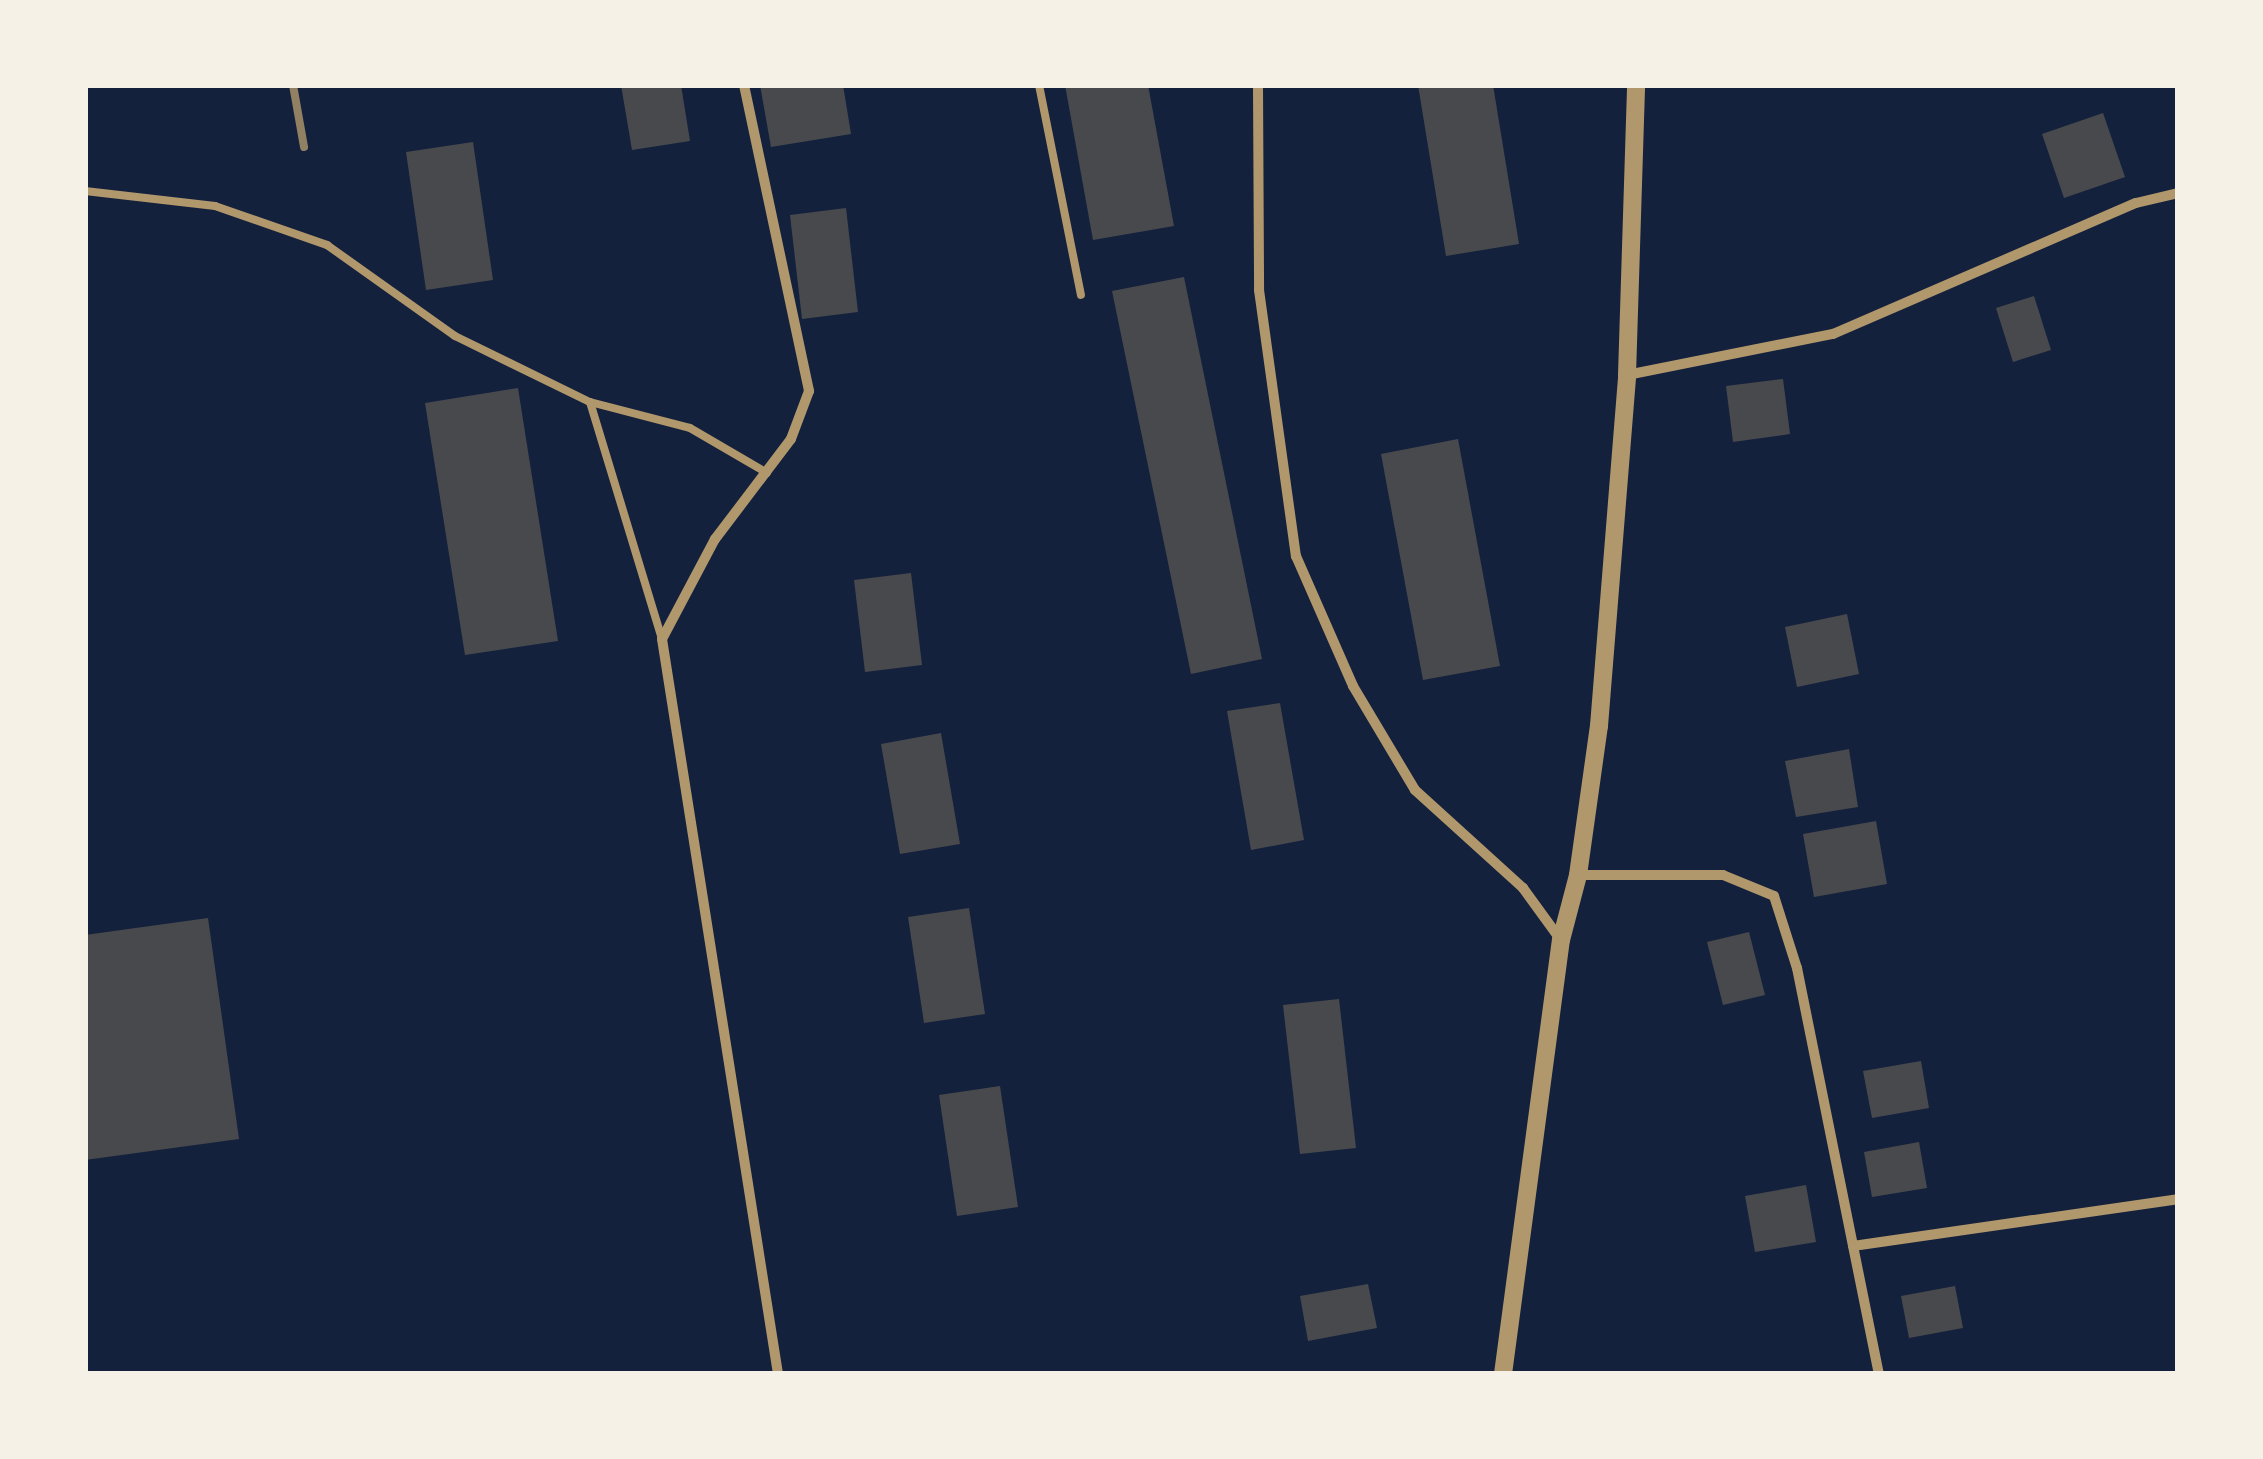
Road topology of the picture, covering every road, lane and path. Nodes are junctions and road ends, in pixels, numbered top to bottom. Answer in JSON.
{"nodes":[{"id":1,"x":744,"y":85,"type":"edge"},
{"id":2,"x":1039,"y":85,"type":"edge"},
{"id":3,"x":1258,"y":85,"type":"edge"},
{"id":4,"x":1636,"y":85,"type":"edge"},
{"id":5,"x":85,"y":192,"type":"edge"},
{"id":6,"x":2178,"y":193,"type":"edge"},
{"id":7,"x":1081,"y":295,"type":"dead end"},
{"id":8,"x":1627,"y":375,"type":"junction"},
{"id":9,"x":590,"y":402,"type":"junction"},
{"id":10,"x":768,"y":473,"type":"junction"},
{"id":11,"x":662,"y":639,"type":"junction"},
{"id":12,"x":1578,"y":875,"type":"junction"},
{"id":13,"x":1561,"y":940,"type":"junction"},
{"id":14,"x":2178,"y":1199,"type":"edge"},
{"id":15,"x":1852,"y":1246,"type":"junction"},
{"id":16,"x":778,"y":1374,"type":"edge"},
{"id":17,"x":1503,"y":1374,"type":"edge"},
{"id":18,"x":1879,"y":1374,"type":"edge"}],
"edges":[{"from":1,"to":10,"type":"street"},
{"from":2,"to":7,"type":"lane"},
{"from":3,"to":13,"type":"street"},
{"from":4,"to":8,"type":"street"},
{"from":5,"to":9,"type":"lane"},
{"from":6,"to":8,"type":"street"},
{"from":8,"to":12,"type":"street"},
{"from":9,"to":10,"type":"lane"},
{"from":9,"to":11,"type":"lane"},
{"from":10,"to":11,"type":"street"},
{"from":11,"to":16,"type":"street"},
{"from":12,"to":13,"type":"street"},
{"from":12,"to":15,"type":"street"},
{"from":13,"to":17,"type":"street"},
{"from":14,"to":15,"type":"street"},
{"from":15,"to":18,"type":"street"}]}
